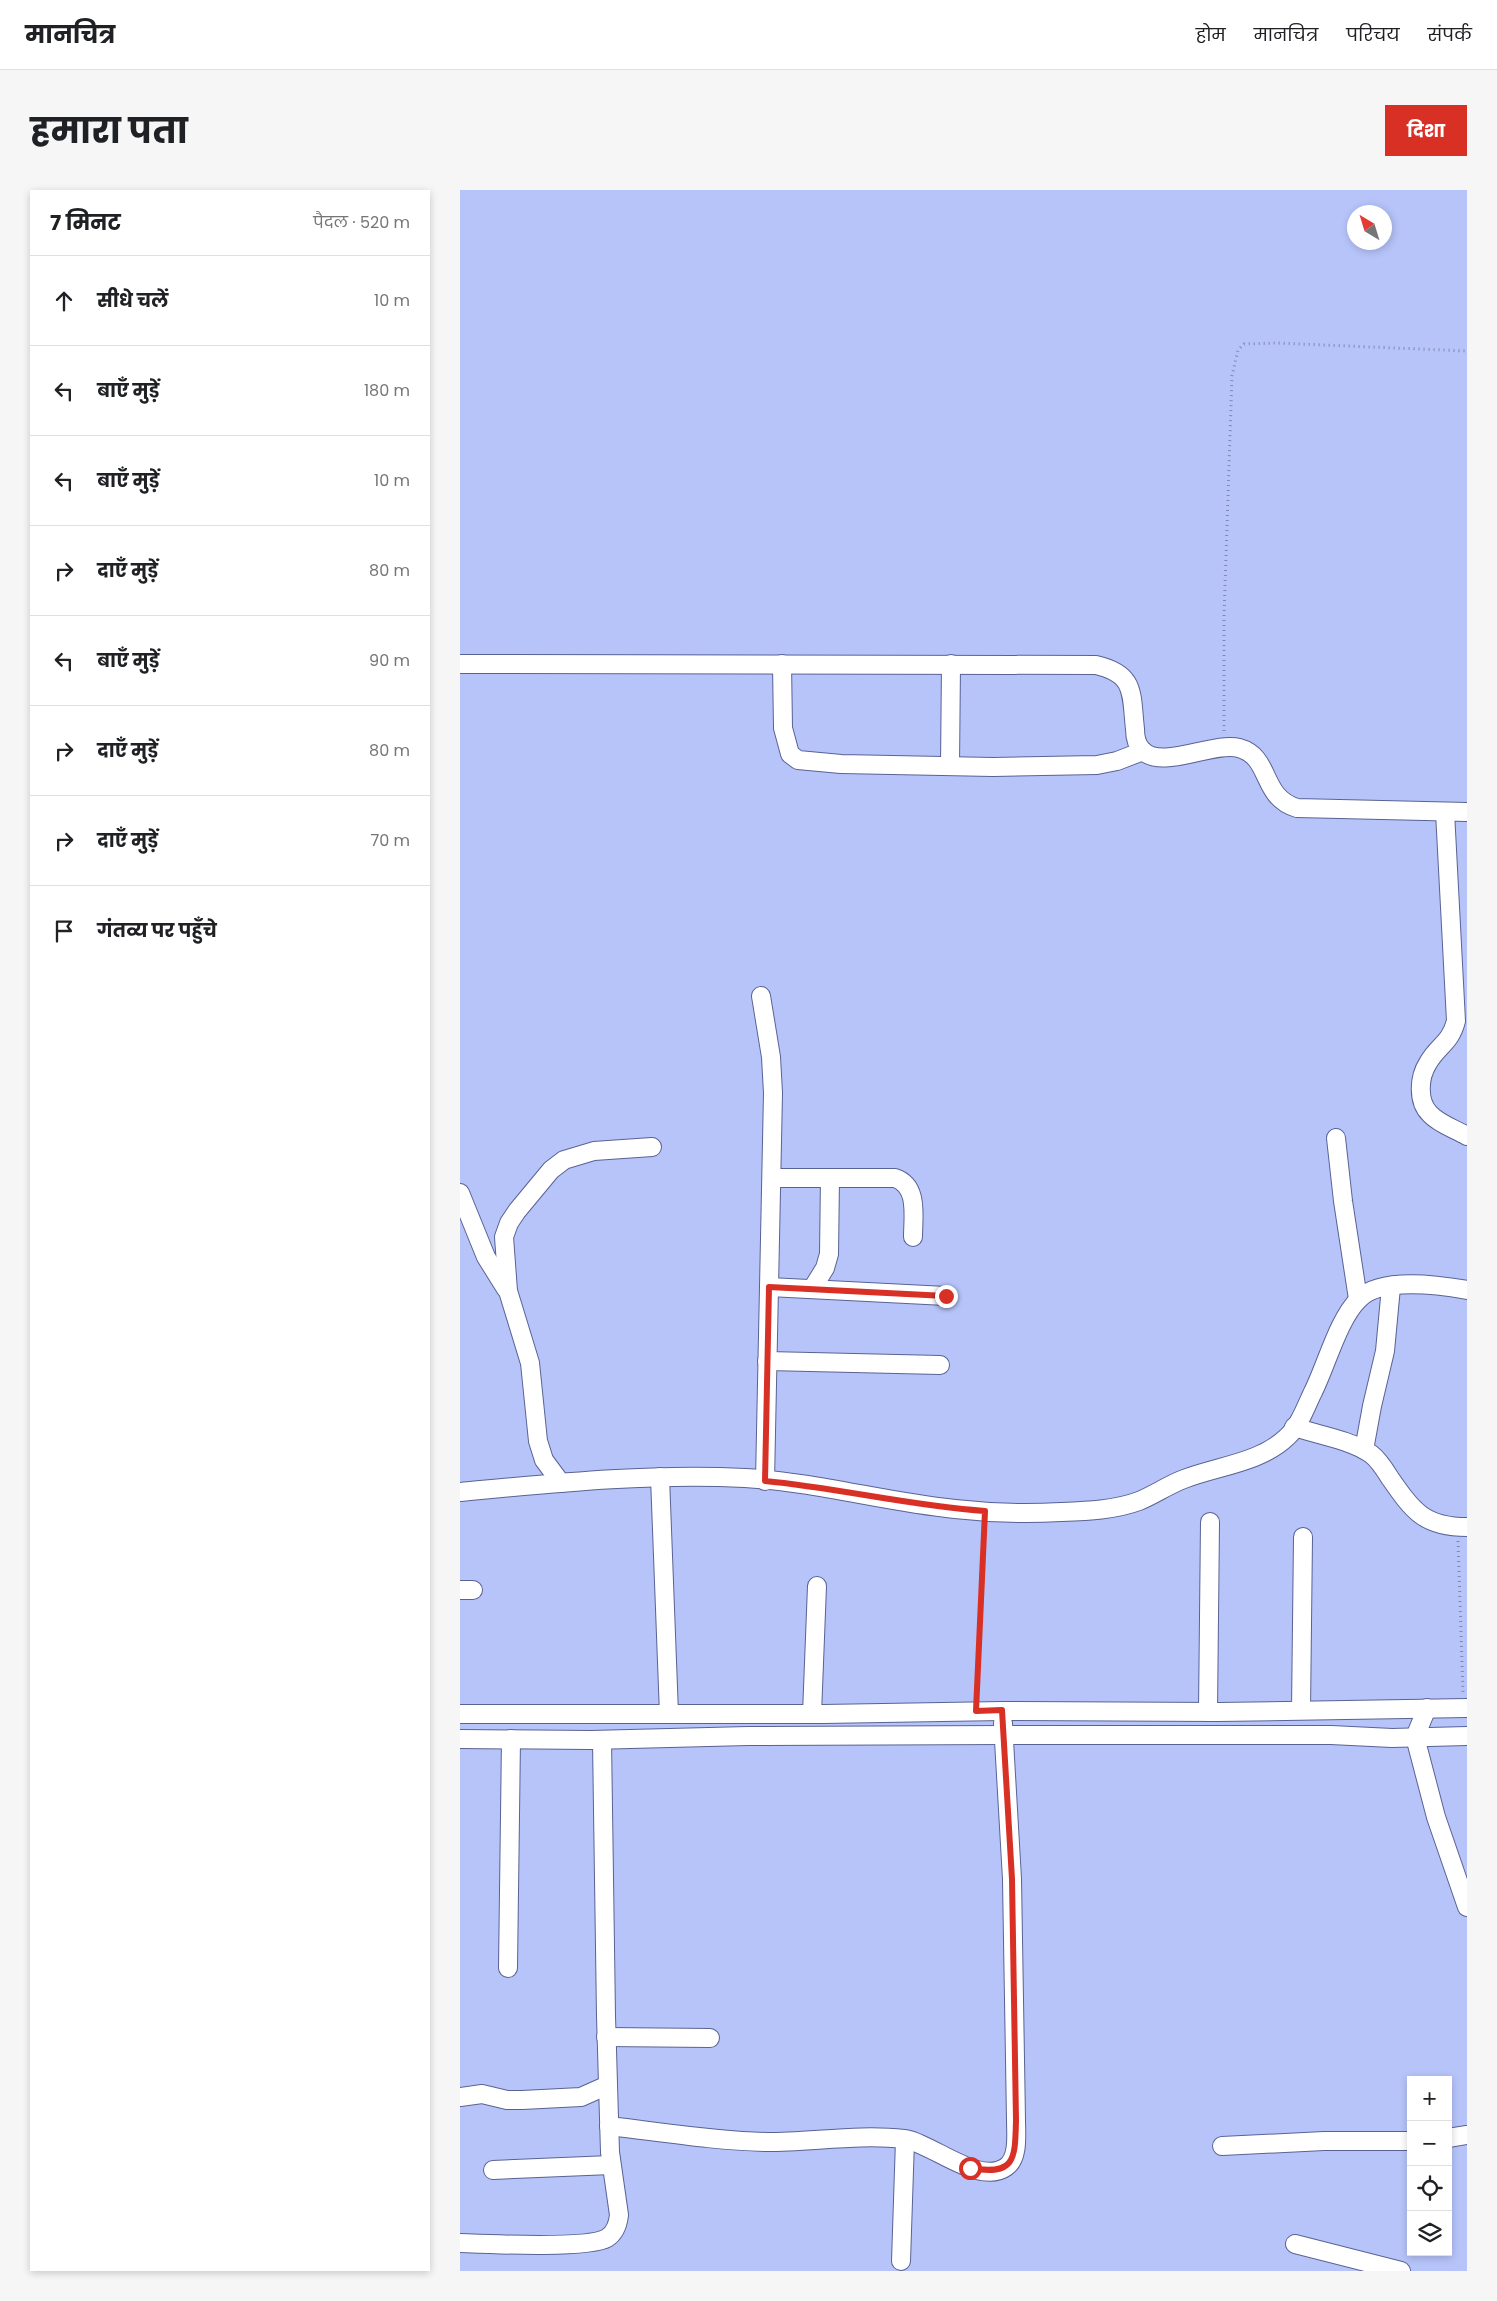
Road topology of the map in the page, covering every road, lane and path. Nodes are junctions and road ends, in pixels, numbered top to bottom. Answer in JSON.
{"nodes":[{"id":1,"x":1467,"y":351,"type":"edge"},
{"id":2,"x":460,"y":664,"type":"edge"},
{"id":3,"x":782,"y":664,"type":"junction"},
{"id":4,"x":951,"y":664,"type":"junction"},
{"id":5,"x":1224,"y":747,"type":"junction"},
{"id":6,"x":1143,"y":751,"type":"junction"},
{"id":7,"x":950,"y":766,"type":"junction"},
{"id":8,"x":1445,"y":812,"type":"junction"},
{"id":9,"x":1467,"y":812,"type":"edge"},
{"id":10,"x":761,"y":996,"type":"dead end"},
{"id":11,"x":1467,"y":1136,"type":"edge"},
{"id":12,"x":1336,"y":1138,"type":"dead end"},
{"id":13,"x":652,"y":1147,"type":"dead end"},
{"id":14,"x":772,"y":1178,"type":"junction"},
{"id":15,"x":830,"y":1178,"type":"junction"},
{"id":16,"x":460,"y":1193,"type":"edge"},
{"id":17,"x":913,"y":1237,"type":"dead end"},
{"id":18,"x":1391,"y":1286,"type":"junction"},
{"id":19,"x":769,"y":1287,"type":"junction"},
{"id":20,"x":812,"y":1290,"type":"junction"},
{"id":21,"x":1467,"y":1290,"type":"edge"},
{"id":22,"x":508,"y":1291,"type":"junction"},
{"id":23,"x":946,"y":1296,"type":"dead end"},
{"id":24,"x":1358,"y":1299,"type":"junction"},
{"id":25,"x":767,"y":1360,"type":"junction"},
{"id":26,"x":940,"y":1365,"type":"dead end"},
{"id":27,"x":1294,"y":1428,"type":"junction"},
{"id":28,"x":1364,"y":1450,"type":"junction"},
{"id":29,"x":660,"y":1477,"type":"junction"},
{"id":30,"x":765,"y":1481,"type":"junction"},
{"id":31,"x":562,"y":1483,"type":"junction"},
{"id":32,"x":460,"y":1492,"type":"edge"},
{"id":33,"x":985,"y":1511,"type":"junction"},
{"id":34,"x":1210,"y":1522,"type":"dead end"},
{"id":35,"x":1463,"y":1527,"type":"edge"},
{"id":36,"x":1303,"y":1537,"type":"dead end"},
{"id":37,"x":817,"y":1586,"type":"dead end"},
{"id":38,"x":1465,"y":1708,"type":"edge"},
{"id":39,"x":1301,"y":1710,"type":"junction"},
{"id":40,"x":976,"y":1711,"type":"junction"},
{"id":41,"x":1208,"y":1712,"type":"junction"},
{"id":42,"x":460,"y":1714,"type":"edge"},
{"id":43,"x":669,"y":1714,"type":"junction"},
{"id":44,"x":812,"y":1714,"type":"junction"},
{"id":45,"x":1003,"y":1723,"type":"junction"},
{"id":46,"x":1414,"y":1727,"type":"junction"},
{"id":47,"x":1467,"y":1736,"type":"edge"},
{"id":48,"x":460,"y":1740,"type":"edge"},
{"id":49,"x":511,"y":1740,"type":"junction"},
{"id":50,"x":602,"y":1740,"type":"junction"},
{"id":51,"x":1467,"y":1907,"type":"edge"},
{"id":52,"x":508,"y":1968,"type":"dead end"},
{"id":53,"x":606,"y":2037,"type":"junction"},
{"id":54,"x":710,"y":2038,"type":"dead end"},
{"id":55,"x":608,"y":2085,"type":"junction"},
{"id":56,"x":460,"y":2097,"type":"edge"},
{"id":57,"x":609,"y":2126,"type":"junction"},
{"id":58,"x":1467,"y":2135,"type":"edge"},
{"id":59,"x":1452,"y":2137,"type":"edge"},
{"id":60,"x":905,"y":2140,"type":"junction"},
{"id":61,"x":1407,"y":2141,"type":"edge"},
{"id":62,"x":1222,"y":2146,"type":"dead end"},
{"id":63,"x":611,"y":2165,"type":"junction"},
{"id":64,"x":493,"y":2170,"type":"dead end"},
{"id":65,"x":460,"y":2243,"type":"edge"},
{"id":66,"x":1295,"y":2244,"type":"dead end"},
{"id":67,"x":901,"y":2261,"type":"dead end"},
{"id":68,"x":1401,"y":2271,"type":"edge"}],
"edges":[{"from":1,"to":5,"type":"path"},
{"from":2,"to":3,"type":"street"},
{"from":3,"to":4,"type":"street"},
{"from":3,"to":7,"type":"street"},
{"from":4,"to":6,"type":"street"},
{"from":4,"to":7,"type":"street"},
{"from":5,"to":6,"type":"street"},
{"from":5,"to":8,"type":"street"},
{"from":6,"to":7,"type":"street"},
{"from":8,"to":9,"type":"street"},
{"from":8,"to":11,"type":"street"},
{"from":10,"to":14,"type":"street"},
{"from":12,"to":24,"type":"street"},
{"from":13,"to":22,"type":"street"},
{"from":14,"to":15,"type":"street"},
{"from":14,"to":19,"type":"street"},
{"from":15,"to":17,"type":"street"},
{"from":15,"to":20,"type":"street"},
{"from":16,"to":22,"type":"street"},
{"from":18,"to":21,"type":"street"},
{"from":18,"to":24,"type":"street"},
{"from":18,"to":28,"type":"street"},
{"from":19,"to":20,"type":"street"},
{"from":19,"to":25,"type":"street"},
{"from":20,"to":23,"type":"street"},
{"from":22,"to":31,"type":"street"},
{"from":24,"to":27,"type":"street"},
{"from":25,"to":26,"type":"street"},
{"from":25,"to":30,"type":"street"},
{"from":27,"to":28,"type":"street"},
{"from":27,"to":33,"type":"street"},
{"from":28,"to":35,"type":"street"},
{"from":29,"to":30,"type":"street"},
{"from":29,"to":31,"type":"street"},
{"from":29,"to":43,"type":"street"},
{"from":30,"to":33,"type":"street"},
{"from":31,"to":32,"type":"street"},
{"from":33,"to":40,"type":"path"},
{"from":34,"to":41,"type":"street"},
{"from":35,"to":38,"type":"path"},
{"from":36,"to":39,"type":"street"},
{"from":37,"to":44,"type":"street"},
{"from":38,"to":46,"type":"street"},
{"from":39,"to":41,"type":"street"},
{"from":39,"to":46,"type":"street"},
{"from":40,"to":44,"type":"street"},
{"from":40,"to":45,"type":"street"},
{"from":41,"to":45,"type":"street"},
{"from":42,"to":43,"type":"street"},
{"from":43,"to":44,"type":"street"},
{"from":45,"to":46,"type":"street"},
{"from":45,"to":50,"type":"street"},
{"from":45,"to":60,"type":"street"},
{"from":46,"to":47,"type":"street"},
{"from":46,"to":51,"type":"street"},
{"from":48,"to":49,"type":"street"},
{"from":49,"to":50,"type":"street"},
{"from":49,"to":52,"type":"street"},
{"from":50,"to":53,"type":"street"},
{"from":53,"to":54,"type":"street"},
{"from":53,"to":55,"type":"street"},
{"from":55,"to":56,"type":"street"},
{"from":55,"to":57,"type":"street"},
{"from":57,"to":60,"type":"street"},
{"from":57,"to":63,"type":"street"},
{"from":58,"to":59,"type":"street"},
{"from":60,"to":67,"type":"street"},
{"from":61,"to":62,"type":"street"},
{"from":63,"to":64,"type":"street"},
{"from":63,"to":65,"type":"street"},
{"from":66,"to":68,"type":"street"}]}
